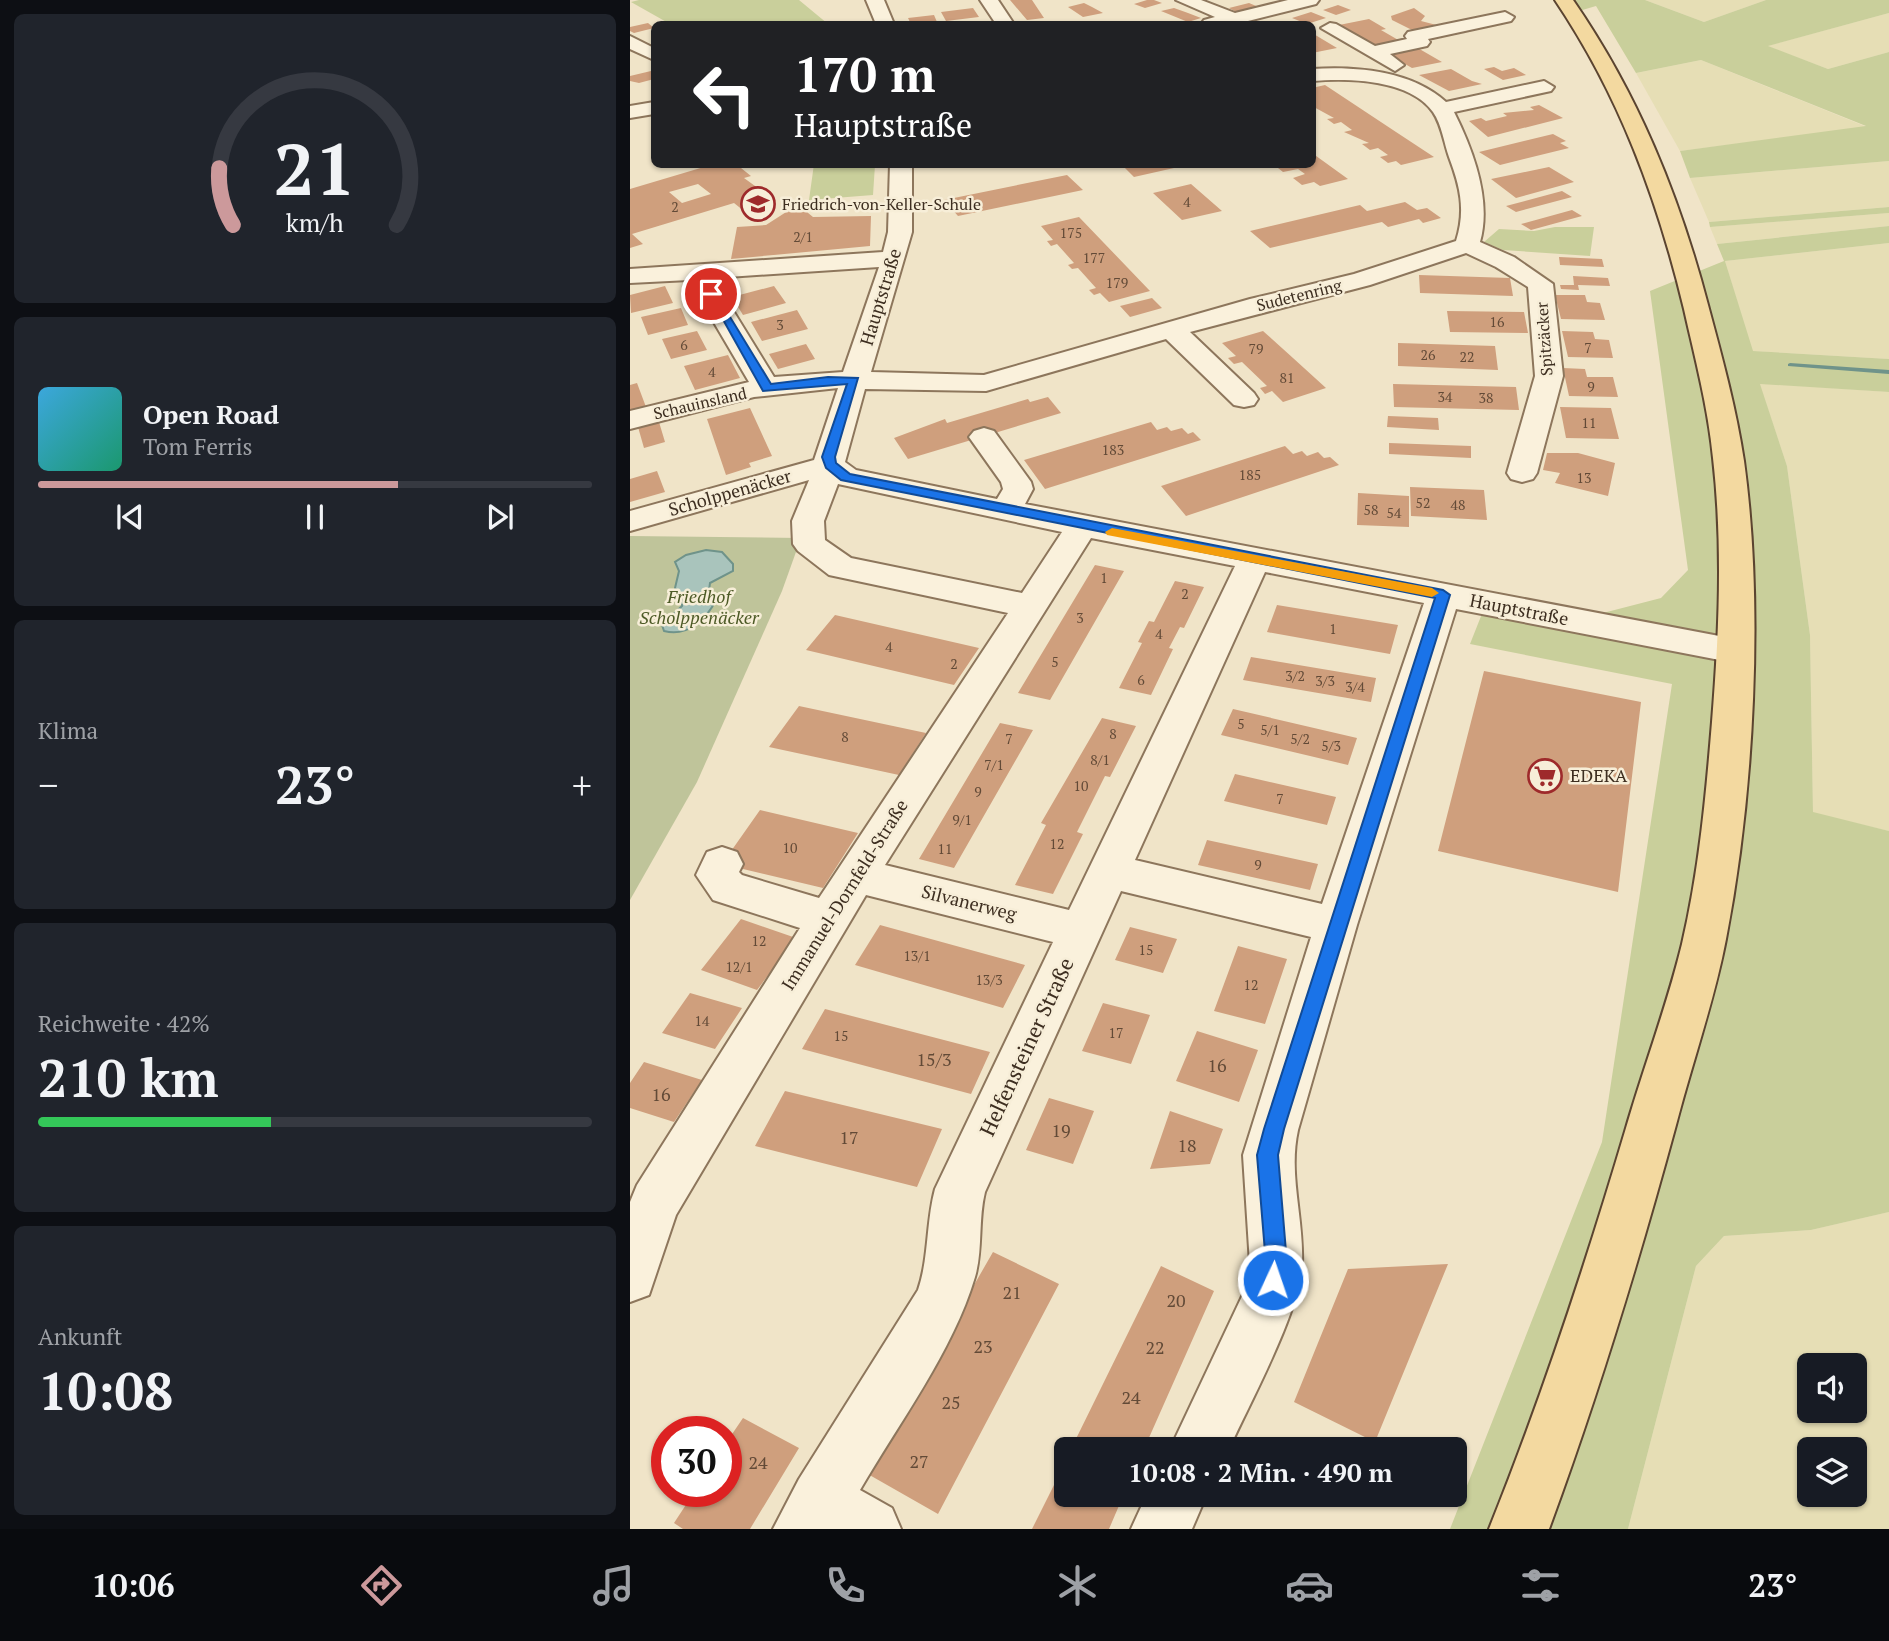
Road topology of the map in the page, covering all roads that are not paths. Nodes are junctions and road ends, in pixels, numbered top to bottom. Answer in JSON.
{"nodes":[{"id":1,"x":875,"y":0,"type":"edge"},
{"id":2,"x":989,"y":0,"type":"edge"},
{"id":3,"x":1185,"y":0,"type":"edge"},
{"id":4,"x":1310,"y":0,"type":"edge"},
{"id":5,"x":1481,"y":0,"type":"edge"},
{"id":6,"x":1564,"y":0,"type":"edge"},
{"id":7,"x":1236,"y":19,"type":"junction"},
{"id":8,"x":884,"y":21,"type":"edge"},
{"id":9,"x":1003,"y":21,"type":"edge"},
{"id":10,"x":1226,"y":21,"type":"edge"},
{"id":11,"x":1330,"y":28,"type":"dead end"},
{"id":12,"x":630,"y":41,"type":"edge"},
{"id":13,"x":1373,"y":52,"type":"junction"},
{"id":14,"x":651,"y":53,"type":"edge"},
{"id":15,"x":1316,"y":75,"type":"edge"},
{"id":16,"x":1410,"y":87,"type":"junction"},
{"id":17,"x":1544,"y":87,"type":"dead end"},
{"id":18,"x":651,"y":108,"type":"edge"},
{"id":19,"x":1441,"y":109,"type":"junction"},
{"id":20,"x":630,"y":112,"type":"edge"},
{"id":21,"x":901,"y":168,"type":"edge"},
{"id":22,"x":1467,"y":245,"type":"junction"},
{"id":23,"x":894,"y":259,"type":"junction"},
{"id":24,"x":698,"y":273,"type":"junction"},
{"id":25,"x":630,"y":276,"type":"edge"},
{"id":26,"x":1172,"y":330,"type":"junction"},
{"id":27,"x":854,"y":381,"type":"junction"},
{"id":28,"x":767,"y":388,"type":"junction"},
{"id":29,"x":1244,"y":399,"type":"dead end"},
{"id":30,"x":630,"y":420,"type":"edge"},
{"id":31,"x":984,"y":437,"type":"dead end"},
{"id":32,"x":830,"y":465,"type":"junction"},
{"id":33,"x":1522,"y":473,"type":"dead end"},
{"id":34,"x":1006,"y":511,"type":"junction"},
{"id":35,"x":630,"y":522,"type":"edge"},
{"id":36,"x":1082,"y":526,"type":"junction"},
{"id":37,"x":1254,"y":560,"type":"junction"},
{"id":38,"x":1443,"y":595,"type":"junction"},
{"id":39,"x":1031,"y":606,"type":"junction"},
{"id":40,"x":1735,"y":651,"type":"junction"},
{"id":41,"x":722,"y":864,"type":"dead end"},
{"id":42,"x":1110,"y":871,"type":"junction"},
{"id":43,"x":856,"y":875,"type":"junction"},
{"id":44,"x":829,"y":919,"type":"junction"},
{"id":45,"x":1336,"y":925,"type":"junction"},
{"id":46,"x":1082,"y":931,"type":"junction"},
{"id":47,"x":630,"y":1276,"type":"edge"},
{"id":48,"x":1205,"y":1437,"type":"edge"},
{"id":49,"x":1172,"y":1507,"type":"edge"},
{"id":50,"x":812,"y":1515,"type":"edge"},
{"id":51,"x":871,"y":1529,"type":"edge"},
{"id":52,"x":1161,"y":1529,"type":"edge"},
{"id":53,"x":1519,"y":1529,"type":"edge"}],
"edges":[{"from":1,"to":8,"type":"street"},
{"from":2,"to":9,"type":"street"},
{"from":3,"to":7,"type":"street"},
{"from":4,"to":7,"type":"street"},
{"from":5,"to":13,"type":"street"},
{"from":6,"to":40,"type":"main road"},
{"from":7,"to":10,"type":"street"},
{"from":11,"to":13,"type":"street"},
{"from":12,"to":14,"type":"street"},
{"from":13,"to":16,"type":"street"},
{"from":15,"to":16,"type":"street"},
{"from":16,"to":19,"type":"street"},
{"from":17,"to":19,"type":"street"},
{"from":18,"to":20,"type":"street"},
{"from":19,"to":22,"type":"street"},
{"from":21,"to":23,"type":"street","name":"Hauptstraße"},
{"from":22,"to":26,"type":"street","name":"Sudetenring"},
{"from":22,"to":33,"type":"street","name":"Spitzäcker"},
{"from":23,"to":24,"type":"street"},
{"from":23,"to":27,"type":"street","name":"Hauptstraße"},
{"from":24,"to":25,"type":"street"},
{"from":24,"to":28,"type":"street"},
{"from":26,"to":27,"type":"street","name":"Sudetenring"},
{"from":26,"to":29,"type":"street"},
{"from":27,"to":28,"type":"street","name":"Schauinsland"},
{"from":27,"to":32,"type":"street","name":"Hauptstraße"},
{"from":28,"to":30,"type":"street","name":"Schauinsland"},
{"from":31,"to":34,"type":"street"},
{"from":32,"to":34,"type":"street","name":"Hauptstraße"},
{"from":32,"to":35,"type":"street","name":"Scholppenäcker"},
{"from":32,"to":39,"type":"street"},
{"from":34,"to":36,"type":"street","name":"Hauptstraße"},
{"from":36,"to":37,"type":"street","name":"Hauptstraße"},
{"from":36,"to":39,"type":"street","name":"Immanuel-Dornfeld-Straße"},
{"from":37,"to":38,"type":"street","name":"Hauptstraße"},
{"from":37,"to":42,"type":"street","name":"Helfensteiner Straße"},
{"from":38,"to":40,"type":"street","name":"Hauptstraße"},
{"from":38,"to":45,"type":"street"},
{"from":39,"to":43,"type":"street","name":"Immanuel-Dornfeld-Straße"},
{"from":40,"to":53,"type":"main road"},
{"from":41,"to":44,"type":"street"},
{"from":42,"to":45,"type":"street"},
{"from":42,"to":46,"type":"street","name":"Helfensteiner Straße"},
{"from":43,"to":44,"type":"street","name":"Immanuel-Dornfeld-Straße"},
{"from":43,"to":46,"type":"street","name":"Silvanerweg"},
{"from":44,"to":47,"type":"street","name":"Immanuel-Dornfeld-Straße"},
{"from":45,"to":48,"type":"street"},
{"from":46,"to":50,"type":"street","name":"Helfensteiner Straße"},
{"from":49,"to":52,"type":"street"},
{"from":50,"to":51,"type":"street"}]}
